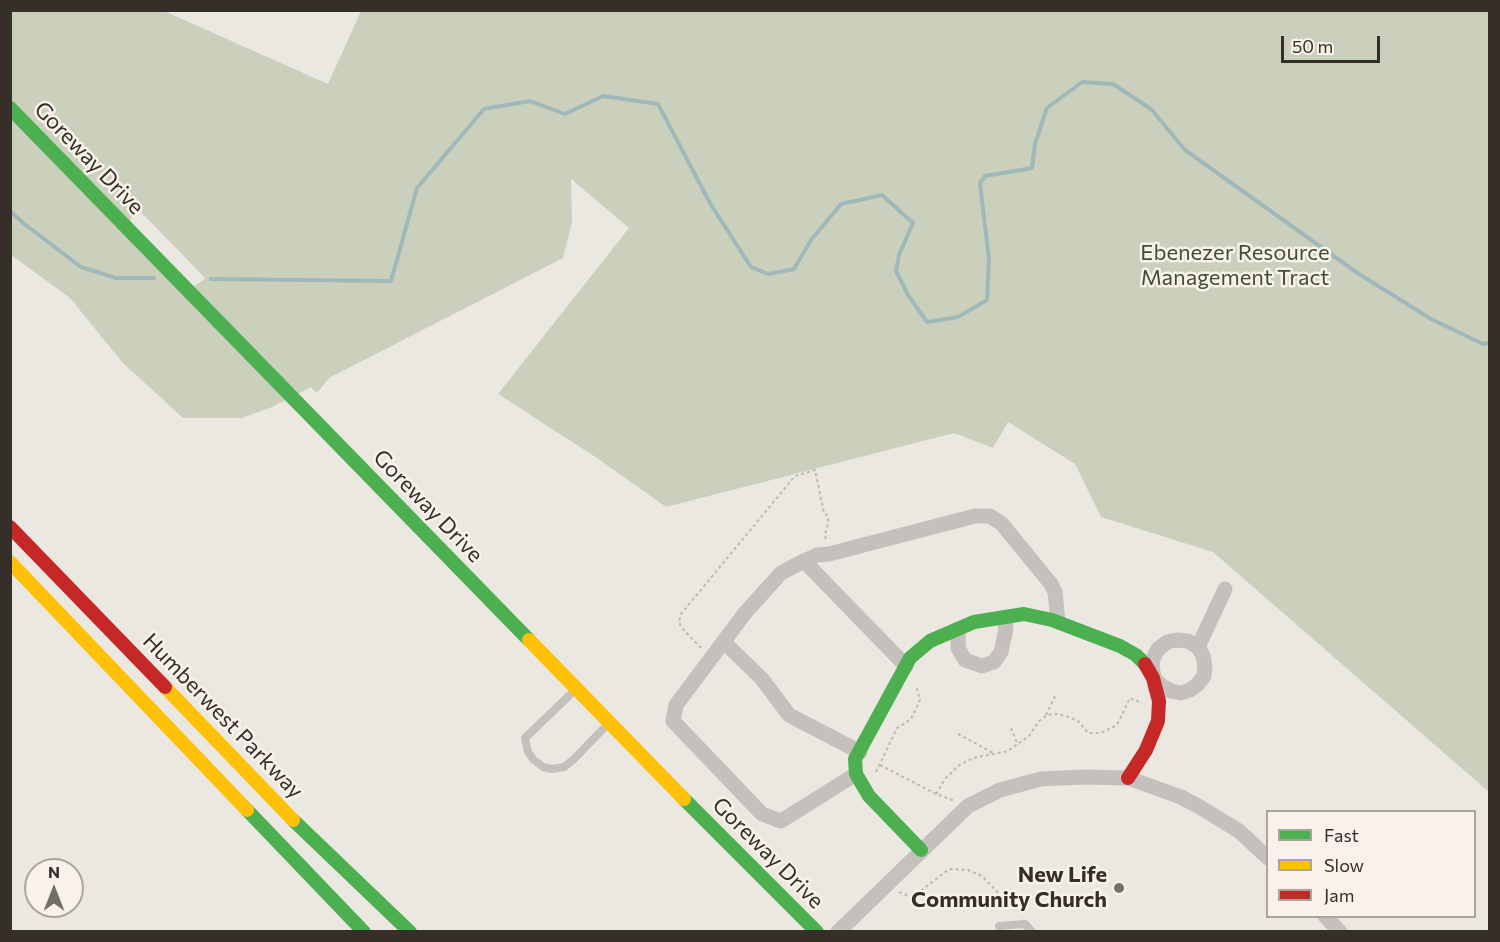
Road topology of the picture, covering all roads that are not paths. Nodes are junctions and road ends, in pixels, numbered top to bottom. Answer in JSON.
{"nodes":[{"id":1,"x":10,"y":108,"type":"edge"},
{"id":2,"x":10,"y":527,"type":"edge"},
{"id":3,"x":804,"y":561,"type":"junction"},
{"id":4,"x":10,"y":562,"type":"edge"},
{"id":5,"x":1225,"y":589,"type":"dead end"},
{"id":6,"x":1004,"y":618,"type":"junction"},
{"id":7,"x":1058,"y":622,"type":"junction"},
{"id":8,"x":958,"y":629,"type":"junction"},
{"id":9,"x":724,"y":642,"type":"junction"},
{"id":10,"x":1198,"y":647,"type":"junction"},
{"id":11,"x":1151,"y":665,"type":"junction"},
{"id":12,"x":906,"y":666,"type":"junction"},
{"id":13,"x":1155,"y":687,"type":"junction"},
{"id":14,"x":576,"y":689,"type":"junction"},
{"id":15,"x":1171,"y":691,"type":"junction"},
{"id":16,"x":609,"y":723,"type":"junction"},
{"id":17,"x":860,"y":752,"type":"junction"},
{"id":18,"x":856,"y":774,"type":"junction"},
{"id":19,"x":1128,"y":778,"type":"junction"},
{"id":20,"x":921,"y":850,"type":"junction"},
{"id":21,"x":1266,"y":856,"type":"edge"},
{"id":22,"x":1327,"y":918,"type":"edge"},
{"id":23,"x":999,"y":927,"type":"dead end"},
{"id":24,"x":364,"y":932,"type":"edge"},
{"id":25,"x":410,"y":932,"type":"edge"},
{"id":26,"x":817,"y":932,"type":"edge"},
{"id":27,"x":838,"y":932,"type":"edge"},
{"id":28,"x":1032,"y":932,"type":"edge"},
{"id":29,"x":1340,"y":932,"type":"edge"}],
"edges":[{"from":1,"to":14,"type":"street","name":"Goreway Drive"},
{"from":2,"to":25,"type":"street","name":"Humberwest Parkway"},
{"from":3,"to":7,"type":"street"},
{"from":3,"to":9,"type":"street"},
{"from":3,"to":12,"type":"street"},
{"from":4,"to":24,"type":"street","name":"Humberwest Parkway"},
{"from":5,"to":10,"type":"street"},
{"from":6,"to":7,"type":"street"},
{"from":6,"to":8,"type":"street"},
{"from":6,"to":8,"type":"street"},
{"from":7,"to":11,"type":"street"},
{"from":8,"to":12,"type":"street"},
{"from":9,"to":17,"type":"street"},
{"from":9,"to":18,"type":"street"},
{"from":10,"to":11,"type":"street"},
{"from":10,"to":15,"type":"street"},
{"from":11,"to":13,"type":"street"},
{"from":11,"to":15,"type":"street"},
{"from":12,"to":17,"type":"street"},
{"from":13,"to":15,"type":"street"},
{"from":13,"to":19,"type":"street"},
{"from":14,"to":16,"type":"street","name":"Goreway Drive"},
{"from":14,"to":16,"type":"lane"},
{"from":16,"to":26,"type":"street","name":"Goreway Drive"},
{"from":17,"to":18,"type":"street"},
{"from":18,"to":20,"type":"street"},
{"from":19,"to":20,"type":"street"},
{"from":19,"to":21,"type":"street"},
{"from":20,"to":27,"type":"street"},
{"from":22,"to":29,"type":"street"},
{"from":23,"to":28,"type":"lane"}]}
